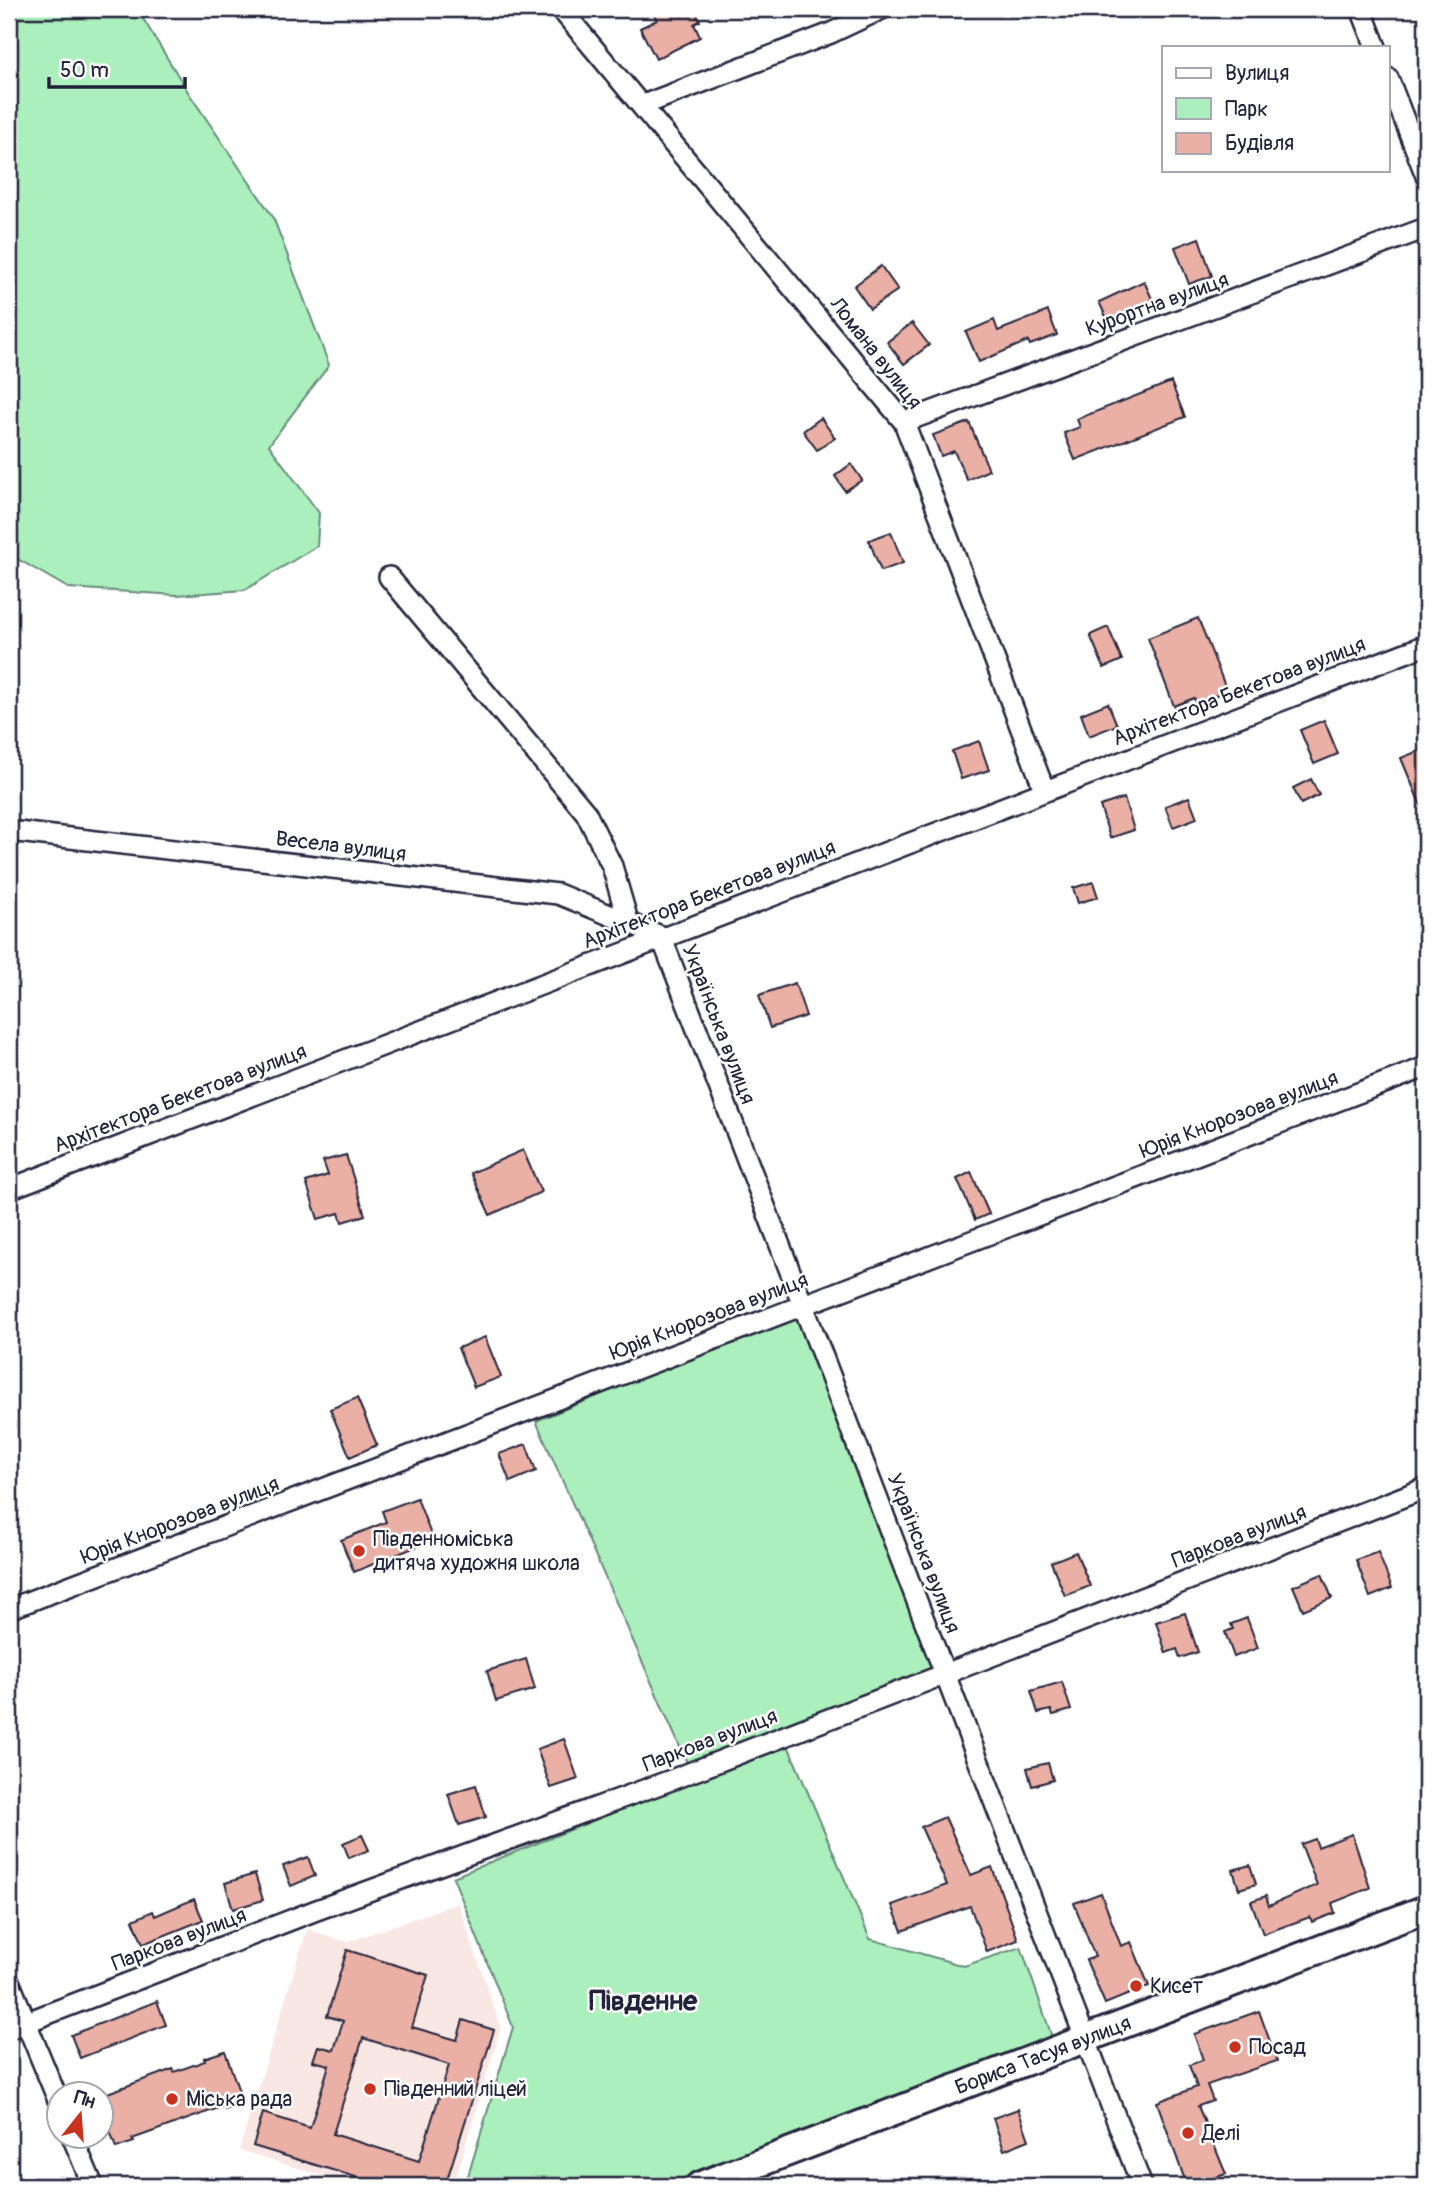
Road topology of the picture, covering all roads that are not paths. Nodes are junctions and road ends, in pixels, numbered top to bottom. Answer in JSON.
{"nodes":[{"id":1,"x":561,"y":9,"type":"edge"},
{"id":2,"x":882,"y":9,"type":"edge"},
{"id":3,"x":1361,"y":9,"type":"edge"},
{"id":4,"x":1376,"y":46,"type":"edge"},
{"id":5,"x":1390,"y":83,"type":"edge"},
{"id":6,"x":643,"y":105,"type":"junction"},
{"id":7,"x":1426,"y":176,"type":"edge"},
{"id":8,"x":1426,"y":228,"type":"edge"},
{"id":9,"x":904,"y":422,"type":"junction"},
{"id":10,"x":389,"y":577,"type":"dead end"},
{"id":11,"x":1426,"y":645,"type":"edge"},
{"id":12,"x":1044,"y":789,"type":"junction"},
{"id":13,"x":9,"y":831,"type":"edge"},
{"id":14,"x":628,"y":921,"type":"junction"},
{"id":15,"x":661,"y":936,"type":"junction"},
{"id":16,"x":1426,"y":1067,"type":"edge"},
{"id":17,"x":9,"y":1189,"type":"edge"},
{"id":18,"x":802,"y":1304,"type":"junction"},
{"id":19,"x":1426,"y":1488,"type":"edge"},
{"id":20,"x":9,"y":1609,"type":"edge"},
{"id":21,"x":947,"y":1674,"type":"junction"},
{"id":22,"x":1426,"y":1909,"type":"edge"},
{"id":23,"x":9,"y":1981,"type":"edge"},
{"id":24,"x":17,"y":2026,"type":"edge"},
{"id":25,"x":1085,"y":2037,"type":"junction"},
{"id":26,"x":46,"y":2080,"type":"edge"},
{"id":27,"x":78,"y":2150,"type":"edge"},
{"id":28,"x":93,"y":2186,"type":"edge"},
{"id":29,"x":699,"y":2186,"type":"edge"},
{"id":30,"x":1142,"y":2186,"type":"edge"}],
"edges":[{"from":1,"to":6,"type":"street","name":"Ломана вулиця"},
{"from":2,"to":6,"type":"street"},
{"from":3,"to":4,"type":"street"},
{"from":5,"to":7,"type":"street"},
{"from":6,"to":9,"type":"street","name":"Ломана вулиця"},
{"from":8,"to":9,"type":"street","name":"Курортна вулиця"},
{"from":9,"to":12,"type":"street","name":"Ломана вулиця"},
{"from":10,"to":14,"type":"street"},
{"from":11,"to":12,"type":"street","name":"Архітектора Бекетова вулиця"},
{"from":12,"to":15,"type":"street","name":"Архітектора Бекетова вулиця"},
{"from":13,"to":14,"type":"street","name":"Весела вулиця"},
{"from":14,"to":15,"type":"street","name":"Весела вулиця"},
{"from":15,"to":17,"type":"street","name":"Архітектора Бекетова вулиця"},
{"from":15,"to":18,"type":"street","name":"Українська вулиця"},
{"from":16,"to":18,"type":"street","name":"Юрія Кнорозова вулиця"},
{"from":18,"to":20,"type":"street","name":"Юрія Кнорозова вулиця"},
{"from":18,"to":21,"type":"street","name":"Українська вулиця"},
{"from":19,"to":21,"type":"street","name":"Паркова вулиця"},
{"from":21,"to":24,"type":"street","name":"Паркова вулиця"},
{"from":21,"to":25,"type":"street","name":"Українська вулиця"},
{"from":22,"to":25,"type":"street","name":"Бориса Тасуя вулиця"},
{"from":23,"to":24,"type":"street"},
{"from":24,"to":26,"type":"street"},
{"from":25,"to":29,"type":"street","name":"Бориса Тасуя вулиця"},
{"from":25,"to":30,"type":"street","name":"Українська вулиця"},
{"from":27,"to":28,"type":"street"}]}
